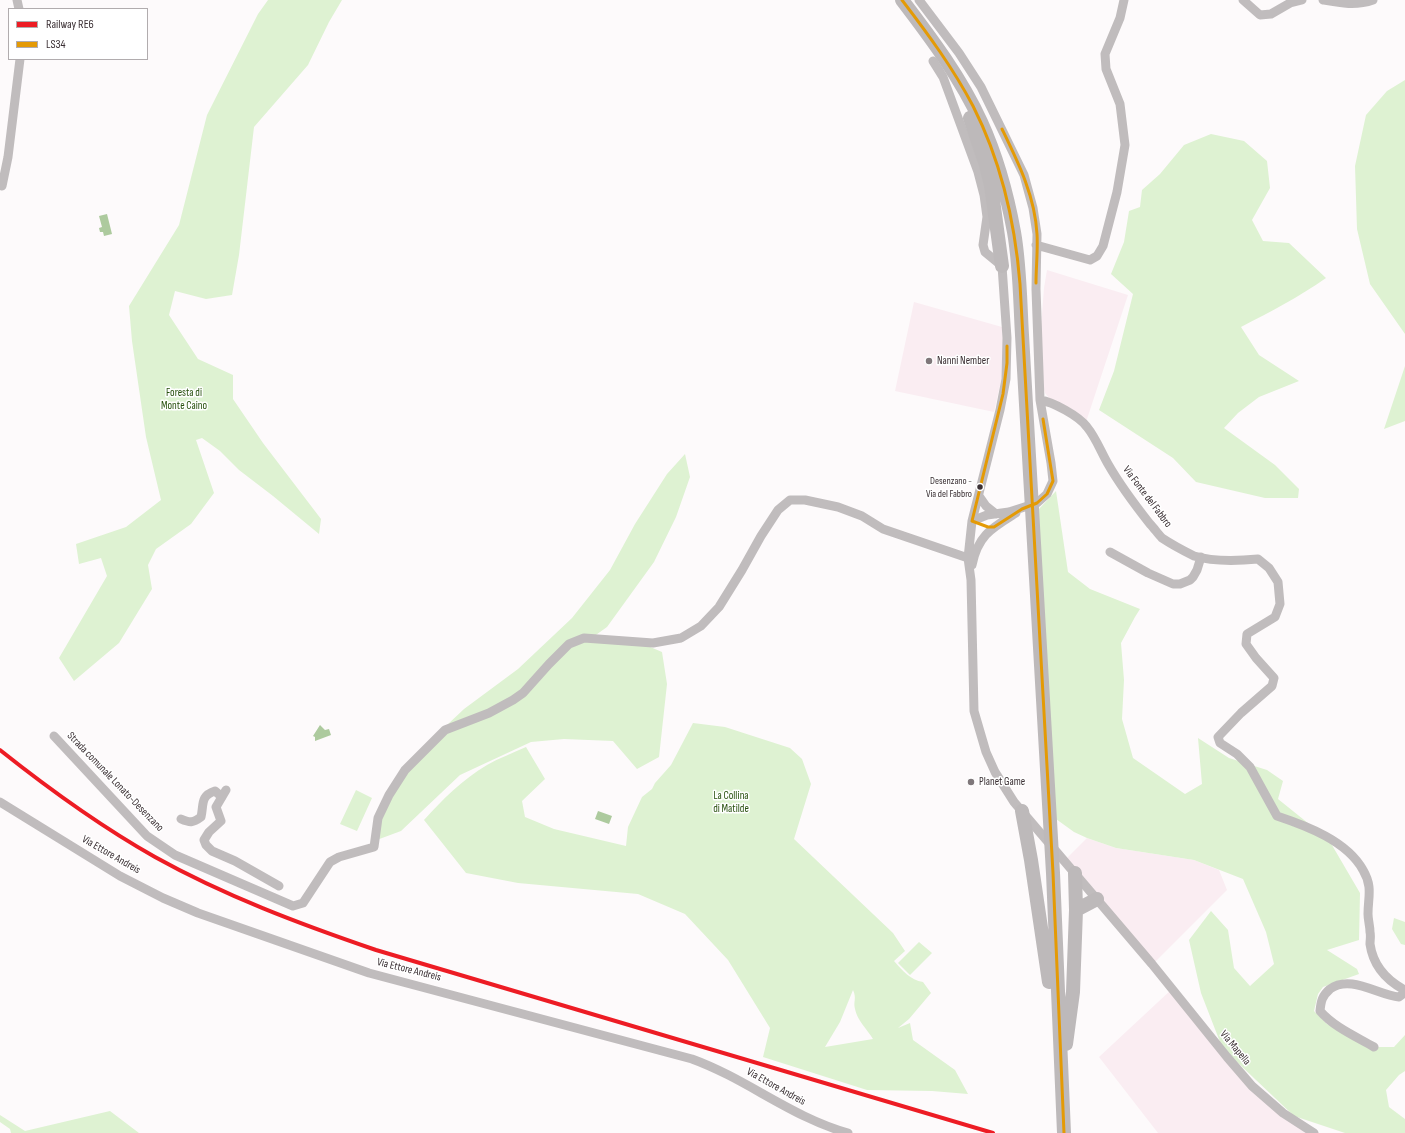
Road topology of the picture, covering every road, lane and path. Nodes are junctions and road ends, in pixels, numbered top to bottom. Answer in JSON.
{"nodes":[{"id":1,"x":902,"y":0,"type":"edge"},
{"id":2,"x":919,"y":0,"type":"edge"},
{"id":3,"x":1124,"y":0,"type":"edge"},
{"id":4,"x":1243,"y":0,"type":"edge"},
{"id":5,"x":1302,"y":0,"type":"edge"},
{"id":6,"x":1323,"y":0,"type":"edge"},
{"id":7,"x":1373,"y":0,"type":"edge"},
{"id":8,"x":20,"y":60,"type":"edge"},
{"id":9,"x":933,"y":61,"type":"dead end"},
{"id":10,"x":947,"y":62,"type":"junction"},
{"id":11,"x":2,"y":186,"type":"dead end"},
{"id":12,"x":1036,"y":246,"type":"junction"},
{"id":13,"x":1002,"y":266,"type":"junction"},
{"id":14,"x":1040,"y":400,"type":"junction"},
{"id":15,"x":1062,"y":410,"type":"junction"},
{"id":16,"x":1042,"y":418,"type":"junction"},
{"id":17,"x":979,"y":496,"type":"junction"},
{"id":18,"x":1022,"y":509,"type":"junction"},
{"id":19,"x":996,"y":514,"type":"junction"},
{"id":20,"x":972,"y":521,"type":"junction"},
{"id":21,"x":994,"y":527,"type":"junction"},
{"id":22,"x":1110,"y":552,"type":"dead end"},
{"id":23,"x":1201,"y":557,"type":"junction"},
{"id":24,"x":968,"y":558,"type":"junction"},
{"id":25,"x":970,"y":575,"type":"junction"},
{"id":26,"x":54,"y":736,"type":"dead end"},
{"id":27,"x":0,"y":802,"type":"edge"},
{"id":28,"x":1022,"y":811,"type":"junction"},
{"id":29,"x":181,"y":818,"type":"dead end"},
{"id":30,"x":1075,"y":873,"type":"junction"},
{"id":31,"x":279,"y":886,"type":"dead end"},
{"id":32,"x":1097,"y":899,"type":"junction"},
{"id":33,"x":1076,"y":910,"type":"junction"},
{"id":34,"x":1374,"y":1047,"type":"dead end"},
{"id":35,"x":1061,"y":1082,"type":"junction"},
{"id":36,"x":848,"y":1133,"type":"edge"},
{"id":37,"x":1064,"y":1133,"type":"edge"},
{"id":38,"x":1314,"y":1133,"type":"edge"}],
"edges":[{"from":1,"to":10,"type":"highway"},
{"from":2,"to":12,"type":"street"},
{"from":3,"to":12,"type":"street"},
{"from":4,"to":5,"type":"street"},
{"from":6,"to":7,"type":"street"},
{"from":8,"to":11,"type":"street"},
{"from":9,"to":13,"type":"street"},
{"from":10,"to":13,"type":"highway"},
{"from":10,"to":35,"type":"highway"},
{"from":12,"to":14,"type":"street"},
{"from":13,"to":17,"type":"street"},
{"from":14,"to":15,"type":"street","name":"Via Fonte del Fabbro"},
{"from":14,"to":16,"type":"street"},
{"from":15,"to":16,"type":"street"},
{"from":15,"to":23,"type":"street","name":"Via Fonte del Fabbro"},
{"from":16,"to":18,"type":"street"},
{"from":17,"to":19,"type":"street"},
{"from":17,"to":20,"type":"street"},
{"from":18,"to":19,"type":"street"},
{"from":18,"to":21,"type":"street"},
{"from":19,"to":20,"type":"street"},
{"from":20,"to":21,"type":"street"},
{"from":20,"to":24,"type":"street"},
{"from":21,"to":25,"type":"street"},
{"from":22,"to":23,"type":"street"},
{"from":23,"to":34,"type":"street","name":"Via Fonte del Fabbro"},
{"from":24,"to":25,"type":"street"},
{"from":24,"to":26,"type":"street","name":"Strada comunale Lonato-Desenzano"},
{"from":25,"to":28,"type":"street","name":"Via Mapella"},
{"from":27,"to":36,"type":"street","name":"Via Ettore Andreis"},
{"from":28,"to":30,"type":"street","name":"Via Mapella"},
{"from":28,"to":35,"type":"highway"},
{"from":29,"to":31,"type":"street"},
{"from":30,"to":32,"type":"street","name":"Via Mapella"},
{"from":30,"to":33,"type":"highway"},
{"from":32,"to":33,"type":"highway"},
{"from":32,"to":38,"type":"street","name":"Via Mapella"},
{"from":33,"to":35,"type":"highway"},
{"from":35,"to":37,"type":"highway"}]}
